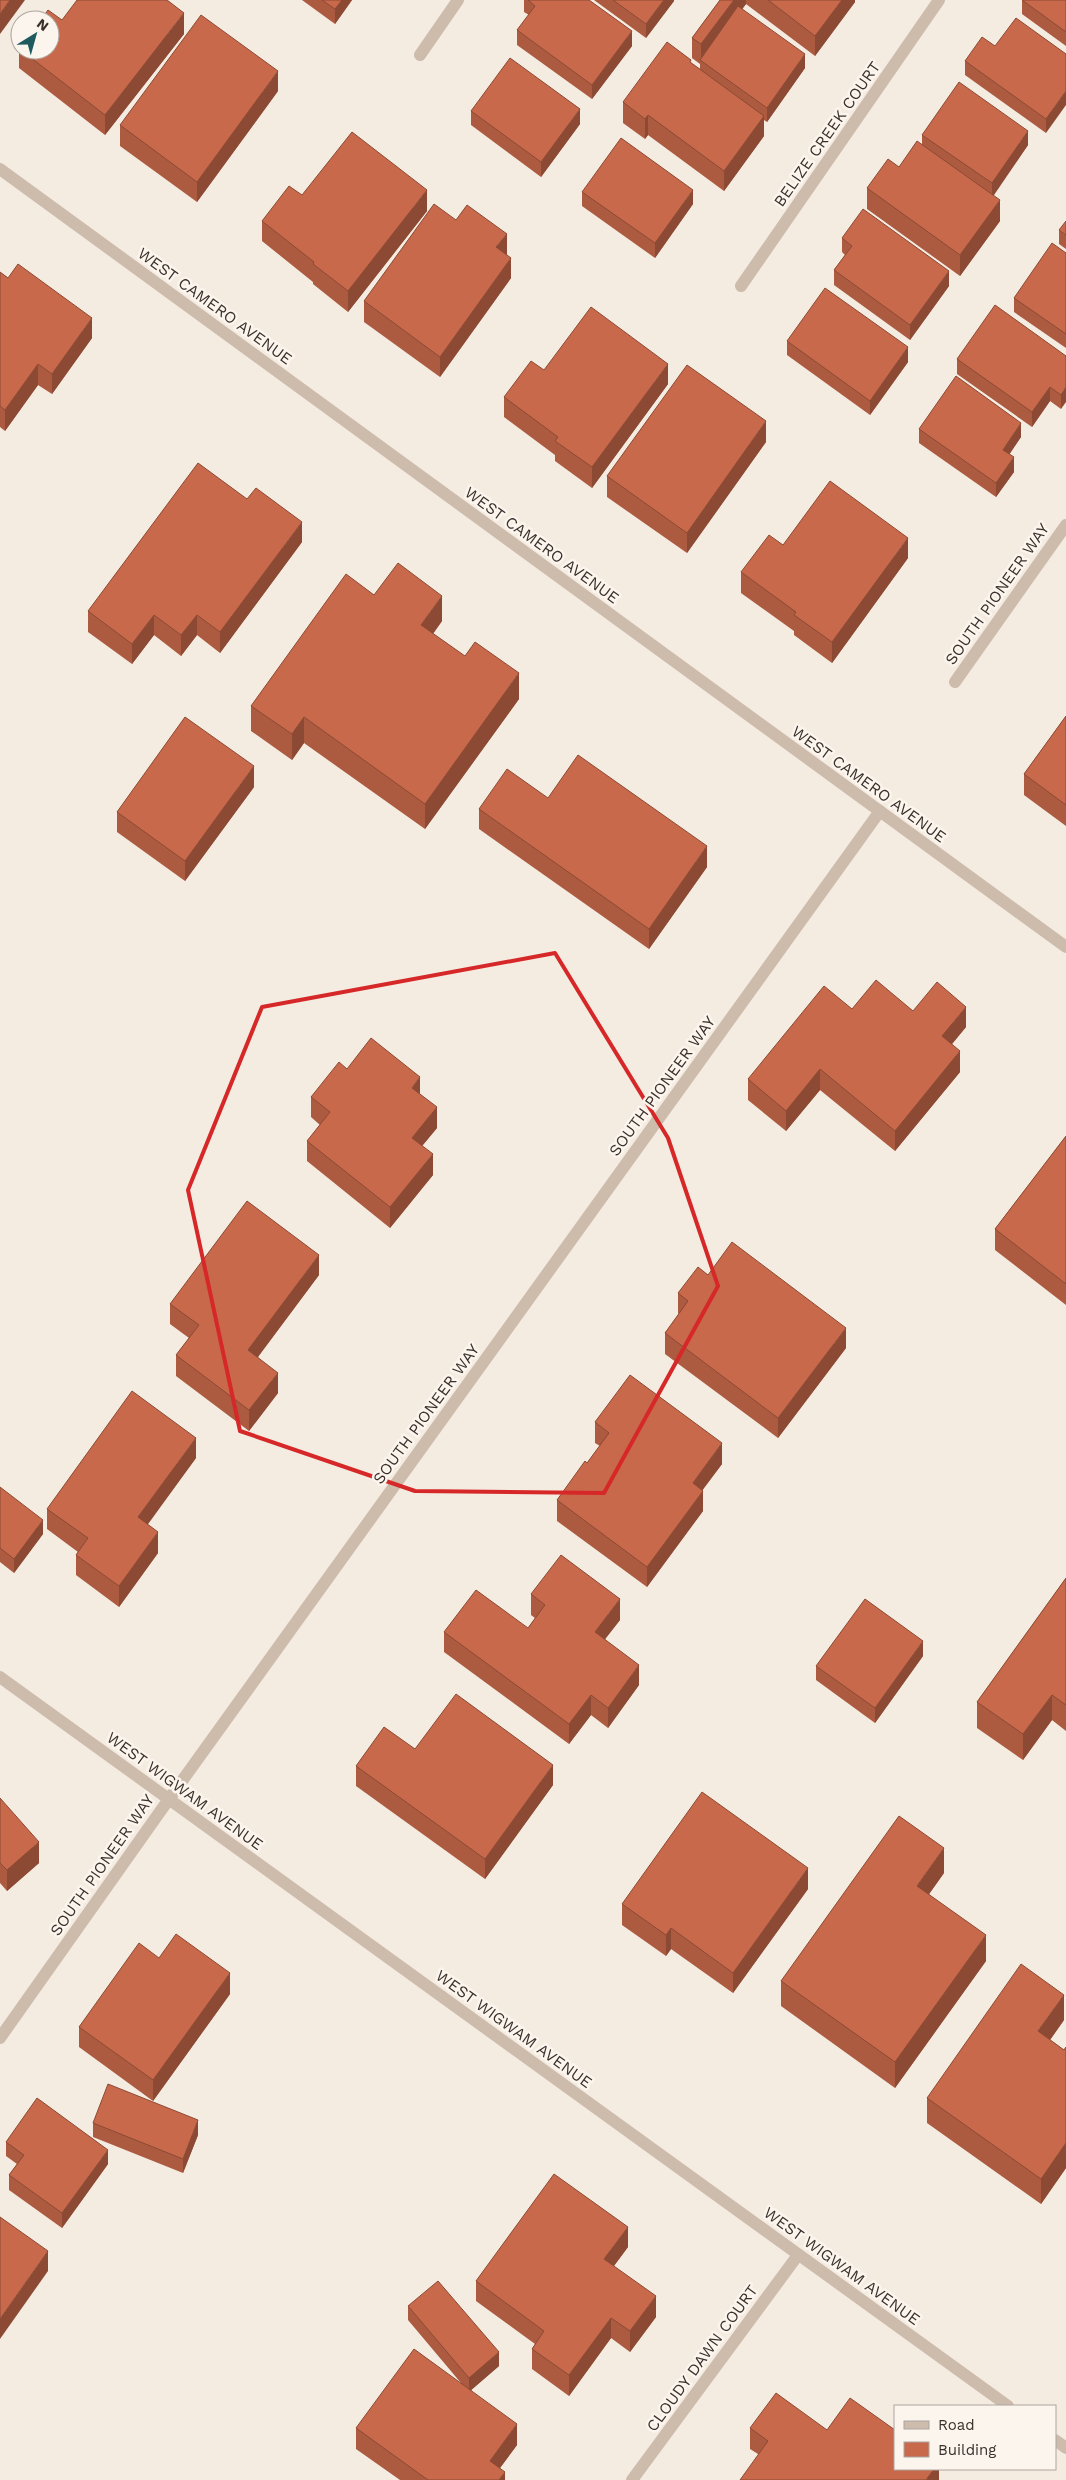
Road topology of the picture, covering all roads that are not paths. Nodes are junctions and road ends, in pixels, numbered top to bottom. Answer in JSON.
{"nodes":[{"id":1,"x":458,"y":0,"type":"edge"},
{"id":2,"x":939,"y":0,"type":"edge"},
{"id":3,"x":420,"y":55,"type":"dead end"},
{"id":4,"x":0,"y":169,"type":"edge"},
{"id":5,"x":741,"y":286,"type":"dead end"},
{"id":6,"x":1066,"y":525,"type":"edge"},
{"id":7,"x":954,"y":682,"type":"dead end"},
{"id":8,"x":880,"y":812,"type":"junction"},
{"id":9,"x":1066,"y":947,"type":"edge"},
{"id":10,"x":0,"y":1678,"type":"edge"},
{"id":11,"x":169,"y":1799,"type":"junction"},
{"id":12,"x":0,"y":2038,"type":"edge"},
{"id":13,"x":798,"y":2254,"type":"junction"},
{"id":14,"x":1007,"y":2405,"type":"edge"},
{"id":15,"x":632,"y":2480,"type":"edge"}],
"edges":[{"from":1,"to":3,"type":"street"},
{"from":2,"to":5,"type":"street","name":"BELIZE CREEK COURT"},
{"from":4,"to":8,"type":"street","name":"WEST CAMERO AVENUE"},
{"from":6,"to":7,"type":"street","name":"SOUTH PIONEER WAY"},
{"from":8,"to":9,"type":"street","name":"WEST CAMERO AVENUE"},
{"from":8,"to":11,"type":"street","name":"SOUTH PIONEER WAY"},
{"from":10,"to":11,"type":"street","name":"WEST WIGWAM AVENUE"},
{"from":11,"to":12,"type":"street","name":"SOUTH PIONEER WAY"},
{"from":11,"to":13,"type":"street","name":"WEST WIGWAM AVENUE"},
{"from":13,"to":14,"type":"street","name":"WEST WIGWAM AVENUE"},
{"from":13,"to":15,"type":"street","name":"CLOUDY DAWN COURT"}]}
